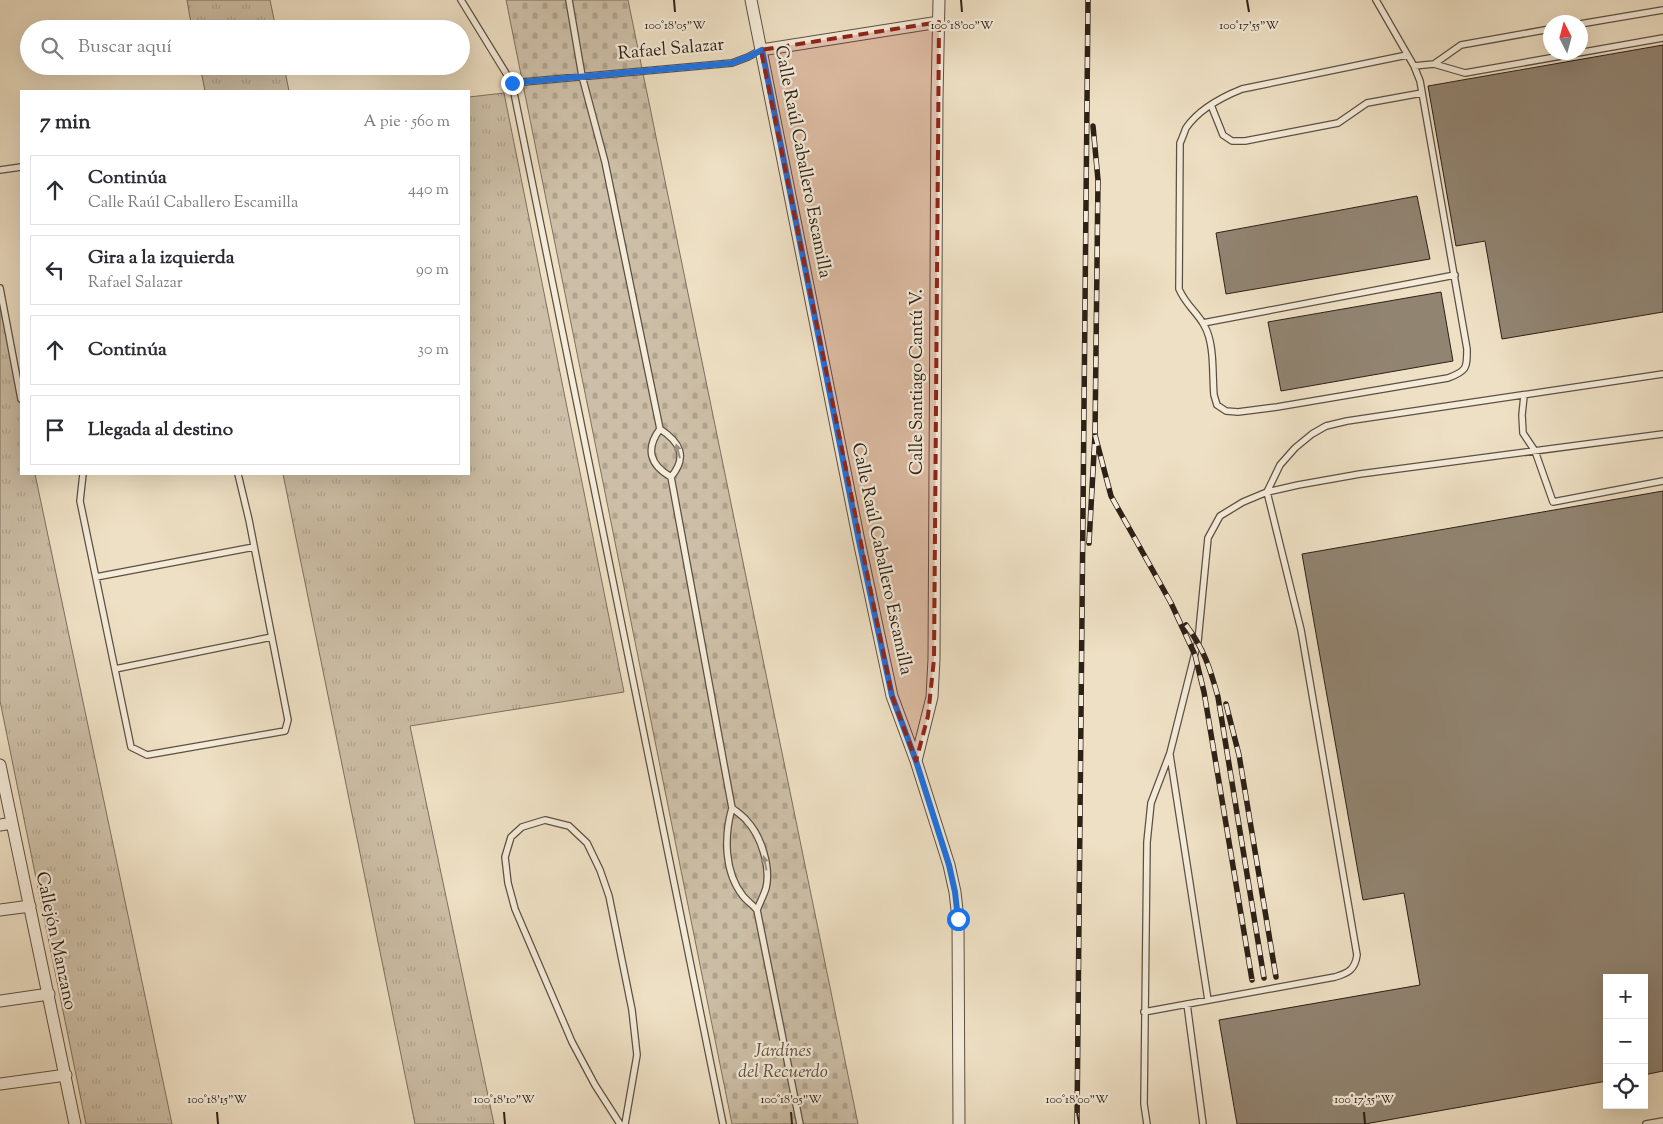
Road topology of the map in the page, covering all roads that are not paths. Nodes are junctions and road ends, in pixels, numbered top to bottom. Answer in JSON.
{"nodes":[{"id":1,"x":461,"y":0,"type":"edge"},
{"id":2,"x":569,"y":0,"type":"edge"},
{"id":3,"x":751,"y":0,"type":"edge"},
{"id":4,"x":939,"y":0,"type":"edge"},
{"id":5,"x":1376,"y":0,"type":"edge"},
{"id":6,"x":1663,"y":10,"type":"edge"},
{"id":7,"x":939,"y":22,"type":"junction"},
{"id":8,"x":1588,"y":23,"type":"edge"},
{"id":9,"x":1543,"y":30,"type":"edge"},
{"id":10,"x":1663,"y":38,"type":"edge"},
{"id":11,"x":762,"y":50,"type":"junction"},
{"id":12,"x":1407,"y":55,"type":"junction"},
{"id":13,"x":1434,"y":64,"type":"junction"},
{"id":14,"x":1414,"y":66,"type":"junction"},
{"id":15,"x":582,"y":76,"type":"junction"},
{"id":16,"x":512,"y":83,"type":"junction"},
{"id":17,"x":1422,"y":93,"type":"junction"},
{"id":18,"x":1211,"y":105,"type":"junction"},
{"id":19,"x":20,"y":167,"type":"edge"},
{"id":20,"x":0,"y":170,"type":"edge"},
{"id":21,"x":1455,"y":275,"type":"junction"},
{"id":22,"x":0,"y":288,"type":"edge"},
{"id":23,"x":1204,"y":323,"type":"junction"},
{"id":24,"x":1663,"y":374,"type":"edge"},
{"id":25,"x":20,"y":394,"type":"edge"},
{"id":26,"x":1524,"y":396,"type":"junction"},
{"id":27,"x":660,"y":429,"type":"junction"},
{"id":28,"x":1663,"y":434,"type":"edge"},
{"id":29,"x":1535,"y":451,"type":"junction"},
{"id":30,"x":83,"y":475,"type":"edge"},
{"id":31,"x":238,"y":475,"type":"edge"},
{"id":32,"x":670,"y":477,"type":"junction"},
{"id":33,"x":1663,"y":481,"type":"edge"},
{"id":34,"x":1267,"y":492,"type":"junction"},
{"id":35,"x":254,"y":547,"type":"junction"},
{"id":36,"x":96,"y":577,"type":"junction"},
{"id":37,"x":272,"y":637,"type":"junction"},
{"id":38,"x":115,"y":669,"type":"junction"},
{"id":39,"x":1170,"y":753,"type":"junction"},
{"id":40,"x":916,"y":761,"type":"junction"},
{"id":41,"x":0,"y":764,"type":"edge"},
{"id":42,"x":732,"y":808,"type":"junction"},
{"id":43,"x":12,"y":823,"type":"junction"},
{"id":44,"x":0,"y":825,"type":"edge"},
{"id":45,"x":30,"y":906,"type":"junction"},
{"id":46,"x":0,"y":910,"type":"edge"},
{"id":47,"x":758,"y":910,"type":"junction"},
{"id":48,"x":48,"y":994,"type":"junction"},
{"id":49,"x":1208,"y":1000,"type":"junction"},
{"id":50,"x":0,"y":1001,"type":"edge"},
{"id":51,"x":1187,"y":1004,"type":"junction"},
{"id":52,"x":1144,"y":1012,"type":"junction"},
{"id":53,"x":66,"y":1076,"type":"junction"},
{"id":54,"x":0,"y":1084,"type":"edge"},
{"id":55,"x":1663,"y":1121,"type":"edge"},
{"id":56,"x":75,"y":1124,"type":"edge"},
{"id":57,"x":620,"y":1124,"type":"edge"},
{"id":58,"x":625,"y":1124,"type":"edge"},
{"id":59,"x":723,"y":1124,"type":"edge"},
{"id":60,"x":800,"y":1124,"type":"edge"},
{"id":61,"x":959,"y":1124,"type":"edge"},
{"id":62,"x":1147,"y":1124,"type":"edge"},
{"id":63,"x":1203,"y":1124,"type":"edge"},
{"id":64,"x":1646,"y":1124,"type":"edge"}],
"edges":[{"from":1,"to":16,"type":"lane"},
{"from":2,"to":15,"type":"lane"},
{"from":3,"to":11,"type":"street","name":"Calle Raúl Caballero Escamilla"},
{"from":4,"to":7,"type":"street","name":"Calle Santiago Cantú V."},
{"from":5,"to":12,"type":"lane"},
{"from":6,"to":8,"type":"lane"},
{"from":7,"to":11,"type":"street","name":"Rafael Salazar"},
{"from":7,"to":40,"type":"street","name":"Calle Santiago Cantú V."},
{"from":9,"to":13,"type":"lane"},
{"from":10,"to":13,"type":"lane"},
{"from":11,"to":15,"type":"lane","name":"Rafael Salazar"},
{"from":11,"to":40,"type":"street","name":"Calle Raúl Caballero Escamilla"},
{"from":12,"to":14,"type":"lane"},
{"from":12,"to":18,"type":"lane"},
{"from":13,"to":14,"type":"lane"},
{"from":14,"to":17,"type":"lane"},
{"from":15,"to":16,"type":"lane","name":"Rafael Salazar"},
{"from":15,"to":27,"type":"lane"},
{"from":16,"to":59,"type":"lane"},
{"from":17,"to":18,"type":"lane"},
{"from":17,"to":21,"type":"lane"},
{"from":18,"to":23,"type":"lane"},
{"from":19,"to":20,"type":"lane"},
{"from":21,"to":23,"type":"lane"},
{"from":21,"to":23,"type":"lane"},
{"from":22,"to":25,"type":"lane"},
{"from":24,"to":26,"type":"lane"},
{"from":26,"to":29,"type":"lane"},
{"from":26,"to":34,"type":"lane"},
{"from":27,"to":32,"type":"lane"},
{"from":32,"to":27,"type":"lane","one_way":true},
{"from":28,"to":29,"type":"lane"},
{"from":29,"to":33,"type":"lane"},
{"from":29,"to":34,"type":"lane"},
{"from":30,"to":36,"type":"lane"},
{"from":31,"to":35,"type":"lane"},
{"from":32,"to":42,"type":"lane"},
{"from":34,"to":39,"type":"lane"},
{"from":34,"to":49,"type":"lane"},
{"from":35,"to":36,"type":"lane"},
{"from":35,"to":37,"type":"lane"},
{"from":36,"to":38,"type":"lane"},
{"from":37,"to":38,"type":"lane"},
{"from":37,"to":38,"type":"lane"},
{"from":39,"to":49,"type":"lane"},
{"from":39,"to":52,"type":"lane"},
{"from":40,"to":61,"type":"street","name":"Calle Raúl Caballero Escamilla"},
{"from":41,"to":43,"type":"street","name":"Callejón Manzano"},
{"from":42,"to":47,"type":"lane"},
{"from":47,"to":42,"type":"lane","one_way":true},
{"from":43,"to":44,"type":"street"},
{"from":43,"to":45,"type":"street","name":"Callejón Manzano"},
{"from":45,"to":46,"type":"street"},
{"from":45,"to":48,"type":"street","name":"Callejón Manzano"},
{"from":47,"to":60,"type":"lane"},
{"from":48,"to":50,"type":"street"},
{"from":48,"to":53,"type":"street","name":"Callejón Manzano"},
{"from":49,"to":51,"type":"lane"},
{"from":51,"to":52,"type":"lane"},
{"from":51,"to":63,"type":"lane"},
{"from":52,"to":62,"type":"lane"},
{"from":53,"to":54,"type":"street"},
{"from":53,"to":56,"type":"street","name":"Callejón Manzano"},
{"from":55,"to":64,"type":"lane"},
{"from":57,"to":58,"type":"lane"}]}
